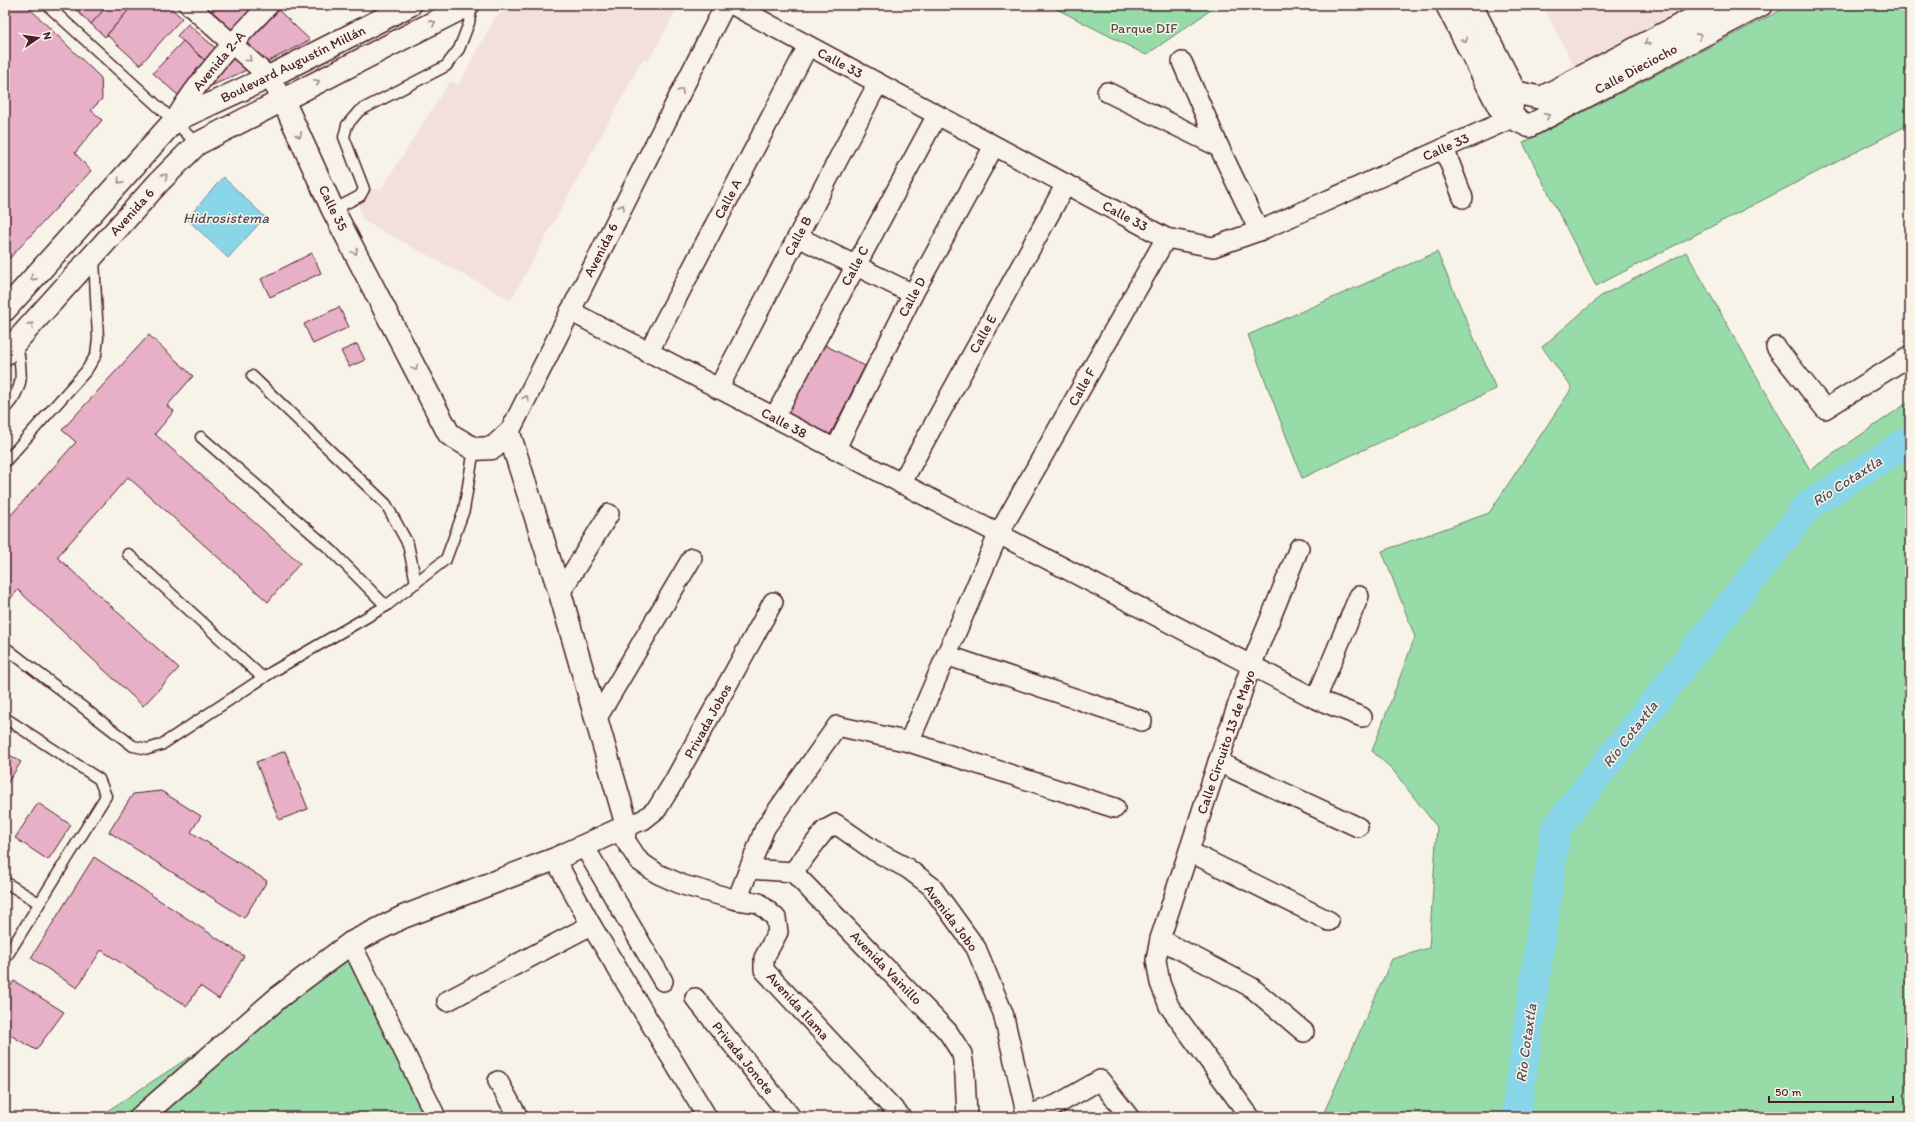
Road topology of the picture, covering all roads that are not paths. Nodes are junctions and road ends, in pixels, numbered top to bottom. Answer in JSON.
{"nodes":[{"id":1,"x":47,"y":5,"type":"edge"},
{"id":2,"x":189,"y":5,"type":"edge"},
{"id":3,"x":269,"y":5,"type":"edge"},
{"id":4,"x":410,"y":5,"type":"edge"},
{"id":5,"x":468,"y":5,"type":"edge"},
{"id":6,"x":472,"y":5,"type":"edge"},
{"id":7,"x":725,"y":5,"type":"edge"},
{"id":8,"x":733,"y":5,"type":"edge"},
{"id":9,"x":1447,"y":5,"type":"edge"},
{"id":10,"x":1471,"y":5,"type":"edge"},
{"id":11,"x":1761,"y":5,"type":"edge"},
{"id":12,"x":1715,"y":11,"type":"edge"},
{"id":13,"x":232,"y":43,"type":"junction"},
{"id":14,"x":808,"y":46,"type":"junction"},
{"id":15,"x":1182,"y":62,"type":"dead end"},
{"id":16,"x":269,"y":77,"type":"junction"},
{"id":17,"x":878,"y":83,"type":"junction"},
{"id":18,"x":1108,"y":92,"type":"dead end"},
{"id":19,"x":1515,"y":92,"type":"junction"},
{"id":20,"x":283,"y":100,"type":"junction"},
{"id":21,"x":937,"y":115,"type":"junction"},
{"id":22,"x":1512,"y":118,"type":"junction"},
{"id":23,"x":174,"y":121,"type":"junction"},
{"id":24,"x":197,"y":144,"type":"junction"},
{"id":25,"x":994,"y":146,"type":"junction"},
{"id":26,"x":1219,"y":147,"type":"junction"},
{"id":27,"x":1444,"y":148,"type":"junction"},
{"id":28,"x":1066,"y":184,"type":"junction"},
{"id":29,"x":1463,"y":198,"type":"dead end"},
{"id":30,"x":334,"y":210,"type":"junction"},
{"id":31,"x":1259,"y":231,"type":"junction"},
{"id":32,"x":798,"y":238,"type":"junction"},
{"id":33,"x":1166,"y":238,"type":"junction"},
{"id":34,"x":94,"y":255,"type":"junction"},
{"id":35,"x":855,"y":266,"type":"junction"},
{"id":36,"x":913,"y":294,"type":"junction"},
{"id":37,"x":5,"y":310,"type":"edge"},
{"id":38,"x":570,"y":311,"type":"junction"},
{"id":39,"x":1776,"y":346,"type":"dead end"},
{"id":40,"x":11,"y":348,"type":"edge"},
{"id":41,"x":648,"y":353,"type":"junction"},
{"id":42,"x":1910,"y":356,"type":"edge"},
{"id":43,"x":252,"y":376,"type":"dead end"},
{"id":44,"x":718,"y":389,"type":"junction"},
{"id":45,"x":5,"y":409,"type":"edge"},
{"id":46,"x":774,"y":418,"type":"junction"},
{"id":47,"x":509,"y":433,"type":"junction"},
{"id":48,"x":200,"y":437,"type":"dead end"},
{"id":49,"x":474,"y":449,"type":"junction"},
{"id":50,"x":835,"y":450,"type":"junction"},
{"id":51,"x":5,"y":462,"type":"edge"},
{"id":52,"x":901,"y":484,"type":"junction"},
{"id":53,"x":609,"y":514,"type":"dead end"},
{"id":54,"x":998,"y":535,"type":"junction"},
{"id":55,"x":1299,"y":548,"type":"dead end"},
{"id":56,"x":128,"y":554,"type":"dead end"},
{"id":57,"x":692,"y":558,"type":"dead end"},
{"id":58,"x":416,"y":583,"type":"junction"},
{"id":59,"x":560,"y":593,"type":"junction"},
{"id":60,"x":1359,"y":596,"type":"dead end"},
{"id":61,"x":773,"y":602,"type":"dead end"},
{"id":62,"x":386,"y":606,"type":"junction"},
{"id":63,"x":6,"y":648,"type":"dead end"},
{"id":64,"x":946,"y":655,"type":"junction"},
{"id":65,"x":1252,"y":666,"type":"junction"},
{"id":66,"x":263,"y":678,"type":"junction"},
{"id":67,"x":1316,"y":699,"type":"junction"},
{"id":68,"x":1362,"y":717,"type":"dead end"},
{"id":69,"x":5,"y":718,"type":"edge"},
{"id":70,"x":597,"y":718,"type":"junction"},
{"id":71,"x":1142,"y":721,"type":"dead end"},
{"id":72,"x":909,"y":742,"type":"junction"},
{"id":73,"x":1218,"y":762,"type":"junction"},
{"id":74,"x":1114,"y":808,"type":"dead end"},
{"id":75,"x":627,"y":826,"type":"junction"},
{"id":76,"x":1358,"y":826,"type":"dead end"},
{"id":77,"x":584,"y":846,"type":"junction"},
{"id":78,"x":1190,"y":852,"type":"junction"},
{"id":79,"x":555,"y":859,"type":"junction"},
{"id":80,"x":749,"y":869,"type":"junction"},
{"id":81,"x":793,"y":872,"type":"junction"},
{"id":82,"x":5,"y":882,"type":"edge"},
{"id":83,"x":737,"y":900,"type":"junction"},
{"id":84,"x":39,"y":903,"type":"junction"},
{"id":85,"x":1329,"y":921,"type":"dead end"},
{"id":86,"x":591,"y":925,"type":"junction"},
{"id":87,"x":1160,"y":939,"type":"junction"},
{"id":88,"x":351,"y":943,"type":"junction"},
{"id":89,"x":5,"y":959,"type":"edge"},
{"id":90,"x":663,"y":981,"type":"dead end"},
{"id":91,"x":695,"y":998,"type":"dead end"},
{"id":92,"x":447,"y":1001,"type":"dead end"},
{"id":93,"x":1304,"y":1032,"type":"dead end"},
{"id":94,"x":498,"y":1081,"type":"dead end"},
{"id":95,"x":1056,"y":1111,"type":"edge"},
{"id":96,"x":1028,"y":1116,"type":"edge"},
{"id":97,"x":141,"y":1117,"type":"edge"},
{"id":98,"x":436,"y":1117,"type":"edge"},
{"id":99,"x":518,"y":1117,"type":"edge"},
{"id":100,"x":707,"y":1117,"type":"edge"},
{"id":101,"x":791,"y":1117,"type":"edge"},
{"id":102,"x":900,"y":1117,"type":"edge"},
{"id":103,"x":967,"y":1117,"type":"edge"},
{"id":104,"x":1023,"y":1117,"type":"edge"},
{"id":105,"x":1129,"y":1117,"type":"edge"},
{"id":106,"x":1250,"y":1117,"type":"edge"}],
"edges":[{"from":1,"to":23,"type":"lane"},
{"from":2,"to":13,"type":"street","name":"Calle 35"},
{"from":3,"to":13,"type":"street","name":"Avenida 2-A"},
{"from":4,"to":16,"type":"street","name":"Boulevard Augustín Millán"},
{"from":20,"to":5,"type":"street","name":"Boulevard Augustín Millán","one_way":true},
{"from":6,"to":30,"type":"lane"},
{"from":38,"to":7,"type":"street","name":"Avenida 6","one_way":true},
{"from":8,"to":14,"type":"street","name":"Calle 33"},
{"from":9,"to":22,"type":"street","one_way":true},
{"from":10,"to":19,"type":"street"},
{"from":11,"to":12,"type":"street","name":"Calle Dieciocho"},
{"from":12,"to":19,"type":"street","name":"Calle Dieciocho","one_way":true},
{"from":22,"to":12,"type":"street","name":"Calle Dieciocho","one_way":true},
{"from":13,"to":16,"type":"street","name":"Calle 35","one_way":true},
{"from":13,"to":23,"type":"street","name":"Avenida 2-A"},
{"from":14,"to":17,"type":"street","name":"Calle 33"},
{"from":14,"to":41,"type":"street","name":"Calle A"},
{"from":15,"to":26,"type":"street"},
{"from":16,"to":20,"type":"street","name":"Calle 35"},
{"from":16,"to":23,"type":"street","name":"Boulevard Augustín Millán"},
{"from":17,"to":21,"type":"street","name":"Calle 33"},
{"from":17,"to":32,"type":"street","name":"Calle B"},
{"from":18,"to":26,"type":"street"},
{"from":19,"to":22,"type":"street"},
{"from":20,"to":24,"type":"street","name":"Avenida 6"},
{"from":20,"to":30,"type":"street","name":"Calle 35","one_way":true},
{"from":21,"to":25,"type":"street","name":"Calle 33"},
{"from":21,"to":35,"type":"street","name":"Calle C"},
{"from":22,"to":27,"type":"street","name":"Calle 33"},
{"from":23,"to":24,"type":"lane"},
{"from":23,"to":37,"type":"street","name":"Avenida 6","one_way":true},
{"from":34,"to":24,"type":"street","name":"Avenida 6","one_way":true},
{"from":25,"to":28,"type":"street","name":"Calle 33"},
{"from":25,"to":36,"type":"street","name":"Calle D"},
{"from":26,"to":31,"type":"street"},
{"from":27,"to":29,"type":"street"},
{"from":27,"to":31,"type":"street","name":"Calle 33"},
{"from":28,"to":33,"type":"street","name":"Calle 33"},
{"from":28,"to":52,"type":"street","name":"Calle E"},
{"from":30,"to":49,"type":"street","name":"Calle 35","one_way":true},
{"from":31,"to":33,"type":"street","name":"Calle 33"},
{"from":32,"to":35,"type":"street"},
{"from":32,"to":44,"type":"street","name":"Calle B"},
{"from":33,"to":54,"type":"street","name":"Calle F"},
{"from":40,"to":34,"type":"street","name":"Avenida 6","one_way":true},
{"from":34,"to":51,"type":"lane"},
{"from":35,"to":36,"type":"street"},
{"from":35,"to":46,"type":"street","name":"Calle C"},
{"from":36,"to":50,"type":"street","name":"Calle D"},
{"from":38,"to":41,"type":"street","name":"Calle 38"},
{"from":47,"to":38,"type":"street","name":"Avenida 6","one_way":true},
{"from":39,"to":42,"type":"street"},
{"from":40,"to":45,"type":"lane"},
{"from":41,"to":44,"type":"street","name":"Calle 38"},
{"from":43,"to":58,"type":"lane"},
{"from":44,"to":46,"type":"street","name":"Calle 38"},
{"from":46,"to":50,"type":"street","name":"Calle 38"},
{"from":47,"to":49,"type":"street","name":"Avenida 6"},
{"from":47,"to":59,"type":"street"},
{"from":48,"to":62,"type":"lane"},
{"from":49,"to":58,"type":"lane"},
{"from":50,"to":52,"type":"street","name":"Calle 38"},
{"from":52,"to":54,"type":"street","name":"Calle 38"},
{"from":53,"to":59,"type":"street"},
{"from":54,"to":64,"type":"street","name":"Calle F"},
{"from":54,"to":65,"type":"street","name":"Calle 38"},
{"from":55,"to":65,"type":"street","name":"Calle Circuito 13 de Mayo"},
{"from":56,"to":66,"type":"lane"},
{"from":57,"to":70,"type":"street"},
{"from":58,"to":62,"type":"lane"},
{"from":59,"to":70,"type":"street"},
{"from":60,"to":67,"type":"street"},
{"from":61,"to":75,"type":"street","name":"Privada Jobos"},
{"from":62,"to":66,"type":"lane"},
{"from":63,"to":66,"type":"lane"},
{"from":64,"to":71,"type":"street"},
{"from":64,"to":72,"type":"street","name":"Calle F"},
{"from":65,"to":67,"type":"street","name":"Calle 38"},
{"from":65,"to":73,"type":"street","name":"Calle Circuito 13 de Mayo"},
{"from":67,"to":68,"type":"street","name":"Calle 38"},
{"from":69,"to":84,"type":"lane"},
{"from":70,"to":75,"type":"street"},
{"from":72,"to":74,"type":"street"},
{"from":72,"to":80,"type":"street"},
{"from":73,"to":76,"type":"street"},
{"from":73,"to":78,"type":"street","name":"Calle Circuito 13 de Mayo"},
{"from":75,"to":77,"type":"street"},
{"from":75,"to":83,"type":"street","name":"Avenida Ilama"},
{"from":77,"to":79,"type":"street"},
{"from":77,"to":90,"type":"street"},
{"from":78,"to":85,"type":"street"},
{"from":78,"to":87,"type":"street","name":"Calle Circuito 13 de Mayo"},
{"from":79,"to":86,"type":"street"},
{"from":79,"to":88,"type":"street"},
{"from":80,"to":81,"type":"street"},
{"from":80,"to":83,"type":"street"},
{"from":81,"to":96,"type":"street","name":"Avenida Jobo"},
{"from":81,"to":103,"type":"street","name":"Avenida Vainillo"},
{"from":82,"to":84,"type":"lane"},
{"from":83,"to":102,"type":"street","name":"Avenida Ilama"},
{"from":84,"to":89,"type":"lane"},
{"from":86,"to":92,"type":"street"},
{"from":86,"to":100,"type":"street"},
{"from":87,"to":93,"type":"street"},
{"from":87,"to":106,"type":"street","name":"Calle Circuito 13 de Mayo"},
{"from":88,"to":97,"type":"street"},
{"from":88,"to":98,"type":"street"},
{"from":91,"to":101,"type":"street","name":"Privada Jonote"},
{"from":94,"to":99,"type":"street"},
{"from":95,"to":96,"type":"street"},
{"from":95,"to":105,"type":"street"},
{"from":96,"to":104,"type":"street"}]}
